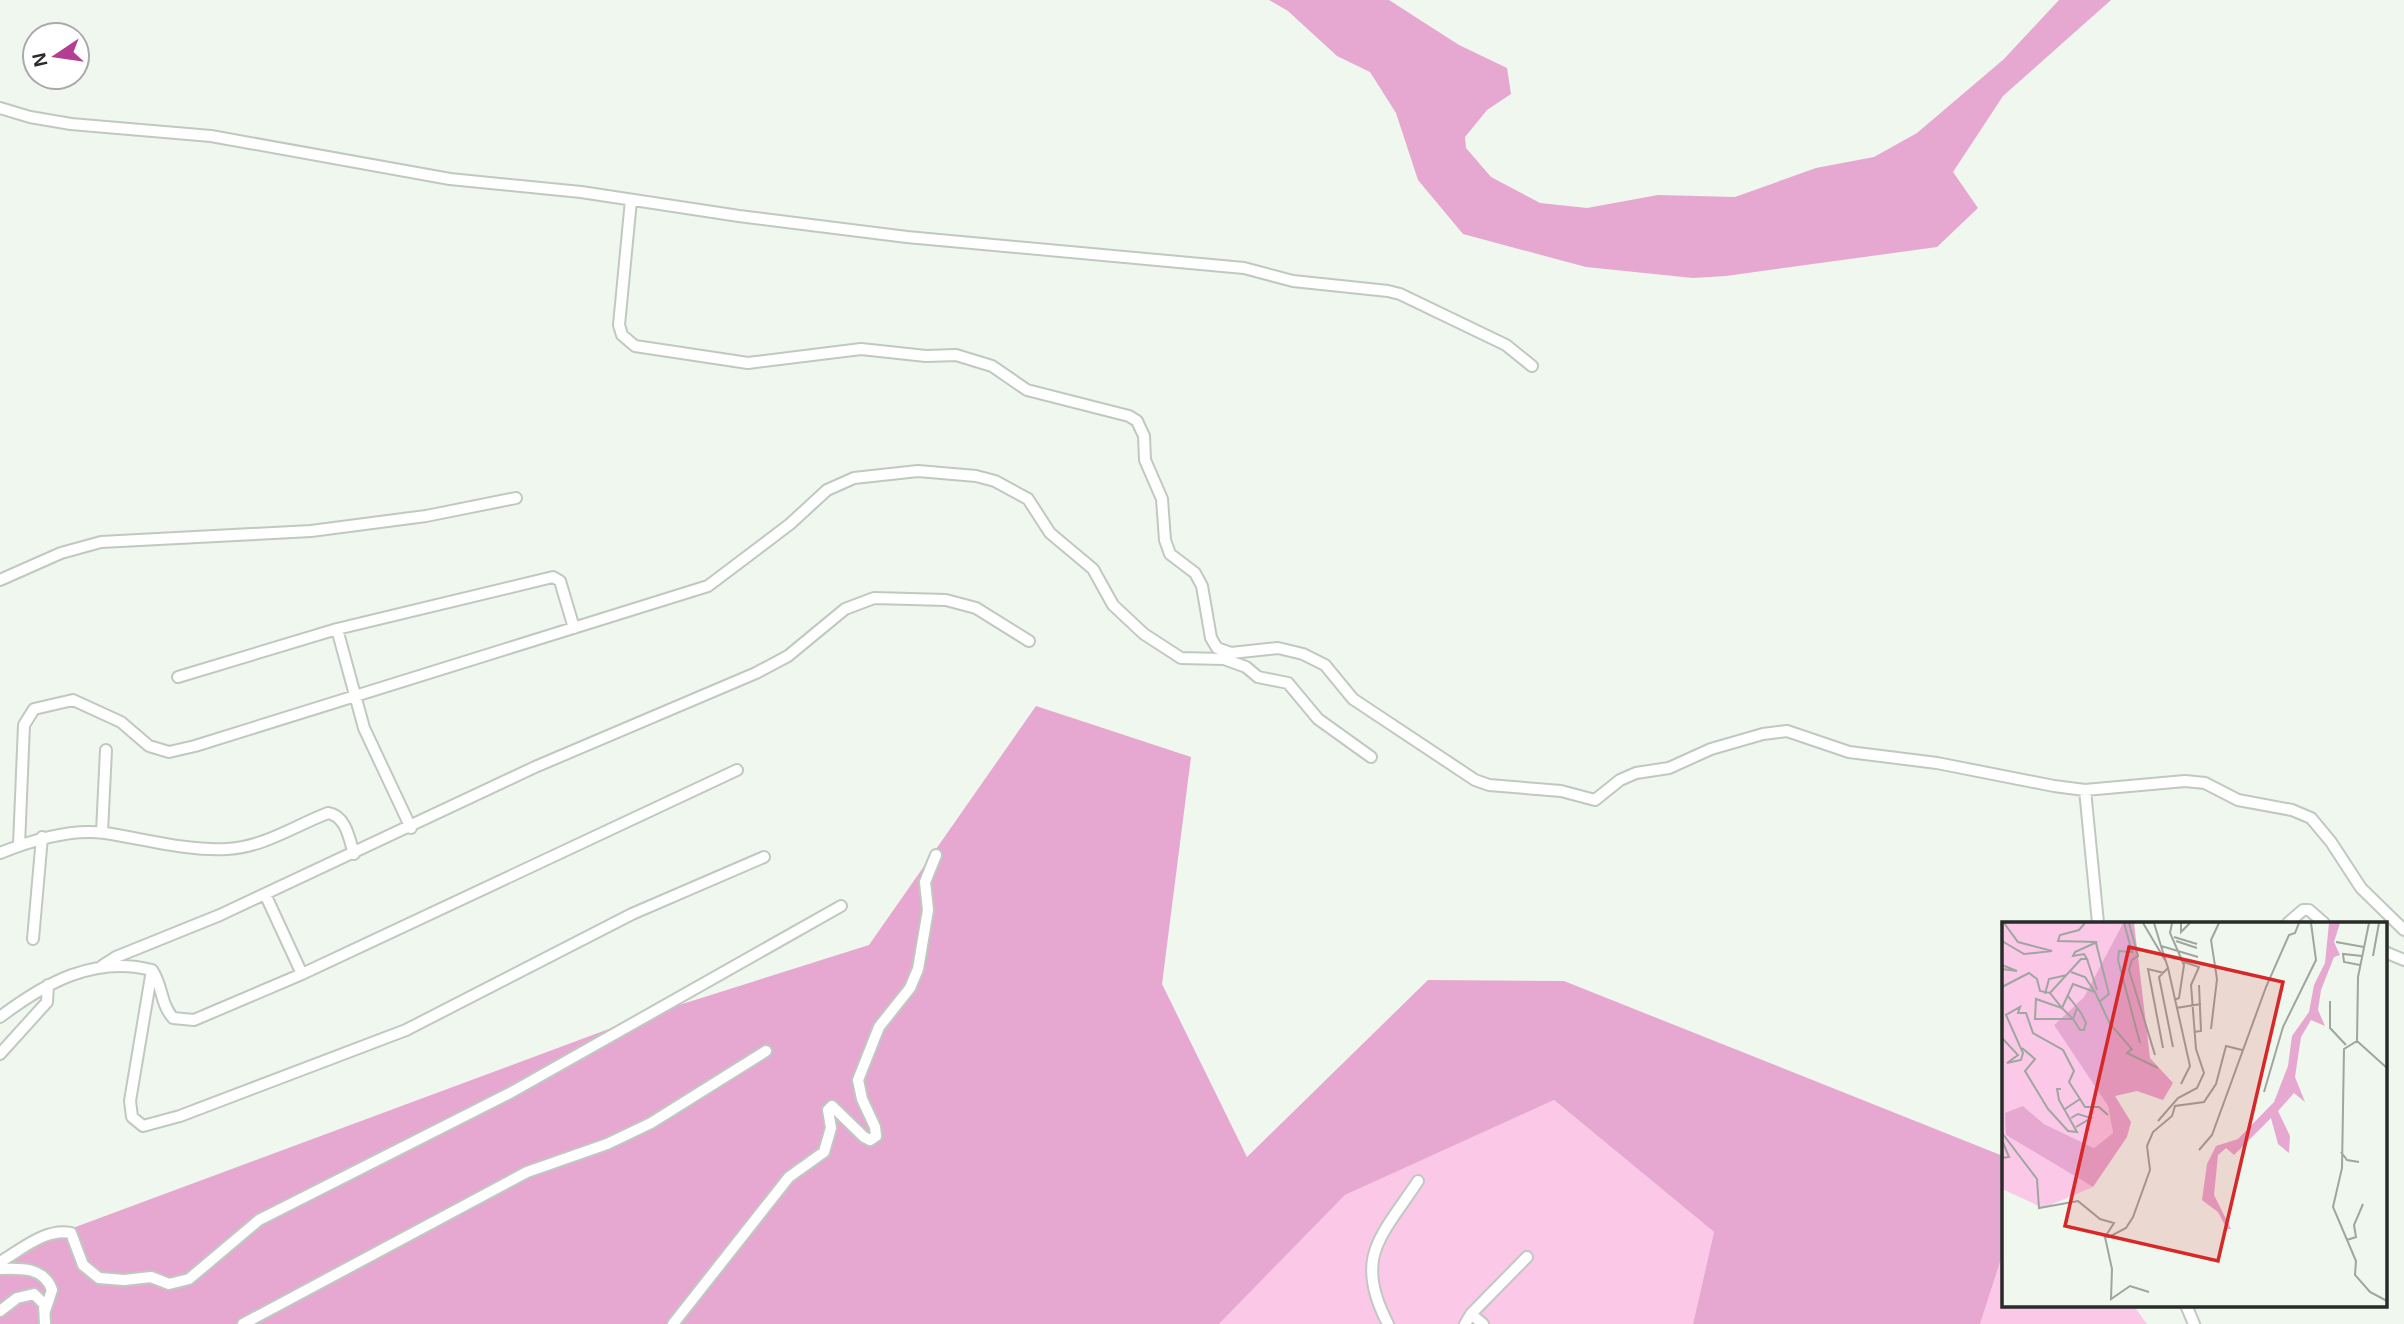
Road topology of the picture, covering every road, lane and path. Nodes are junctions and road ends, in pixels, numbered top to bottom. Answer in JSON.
{"nodes":[{"id":1,"x":0,"y":108,"type":"edge"},
{"id":2,"x":631,"y":200,"type":"junction"},
{"id":3,"x":1532,"y":366,"type":"dead end"},
{"id":4,"x":516,"y":498,"type":"dead end"},
{"id":5,"x":0,"y":580,"type":"edge"},
{"id":6,"x":574,"y":628,"type":"junction"},
{"id":7,"x":337,"y":629,"type":"junction"},
{"id":8,"x":1029,"y":641,"type":"dead end"},
{"id":9,"x":1217,"y":648,"type":"junction"},
{"id":10,"x":1224,"y":659,"type":"junction"},
{"id":11,"x":178,"y":677,"type":"dead end"},
{"id":12,"x":355,"y":694,"type":"junction"},
{"id":13,"x":106,"y":750,"type":"dead end"},
{"id":14,"x":1371,"y":757,"type":"dead end"},
{"id":15,"x":737,"y":770,"type":"dead end"},
{"id":16,"x":2085,"y":790,"type":"junction"},
{"id":17,"x":411,"y":828,"type":"junction"},
{"id":18,"x":102,"y":832,"type":"junction"},
{"id":19,"x":42,"y":837,"type":"junction"},
{"id":20,"x":19,"y":845,"type":"junction"},
{"id":21,"x":0,"y":853,"type":"edge"},
{"id":22,"x":354,"y":854,"type":"junction"},
{"id":23,"x":936,"y":855,"type":"dead end"},
{"id":24,"x":764,"y":857,"type":"dead end"},
{"id":25,"x":265,"y":894,"type":"junction"},
{"id":26,"x":841,"y":906,"type":"dead end"},
{"id":27,"x":2098,"y":922,"type":"edge"},
{"id":28,"x":2289,"y":922,"type":"edge"},
{"id":29,"x":2323,"y":922,"type":"edge"},
{"id":30,"x":2404,"y":930,"type":"edge"},
{"id":31,"x":33,"y":939,"type":"dead end"},
{"id":32,"x":2386,"y":952,"type":"edge"},
{"id":33,"x":2404,"y":960,"type":"edge"},
{"id":34,"x":102,"y":966,"type":"junction"},
{"id":35,"x":152,"y":970,"type":"junction"},
{"id":36,"x":302,"y":974,"type":"junction"},
{"id":37,"x":48,"y":985,"type":"junction"},
{"id":38,"x":0,"y":1017,"type":"edge"},
{"id":39,"x":766,"y":1051,"type":"dead end"},
{"id":40,"x":0,"y":1054,"type":"edge"},
{"id":41,"x":1418,"y":1181,"type":"dead end"},
{"id":42,"x":1527,"y":1257,"type":"dead end"},
{"id":43,"x":0,"y":1262,"type":"edge"},
{"id":44,"x":0,"y":1269,"type":"edge"},
{"id":45,"x":2186,"y":1306,"type":"edge"},
{"id":46,"x":0,"y":1311,"type":"edge"},
{"id":47,"x":46,"y":1311,"type":"junction"},
{"id":48,"x":1468,"y":1319,"type":"edge"},
{"id":49,"x":46,"y":1324,"type":"edge"},
{"id":50,"x":243,"y":1324,"type":"edge"},
{"id":51,"x":673,"y":1324,"type":"edge"},
{"id":52,"x":1388,"y":1324,"type":"edge"},
{"id":53,"x":1483,"y":1324,"type":"edge"},
{"id":54,"x":2194,"y":1324,"type":"edge"}],
"edges":[{"from":1,"to":2,"type":"street"},
{"from":2,"to":3,"type":"street"},
{"from":2,"to":9,"type":"street"},
{"from":4,"to":5,"type":"street"},
{"from":6,"to":7,"type":"street"},
{"from":6,"to":10,"type":"street"},
{"from":6,"to":12,"type":"street"},
{"from":7,"to":11,"type":"street"},
{"from":7,"to":12,"type":"street"},
{"from":8,"to":17,"type":"street"},
{"from":9,"to":10,"type":"street"},
{"from":9,"to":16,"type":"street"},
{"from":10,"to":14,"type":"street"},
{"from":12,"to":17,"type":"street"},
{"from":12,"to":20,"type":"street"},
{"from":13,"to":18,"type":"street"},
{"from":15,"to":36,"type":"street"},
{"from":16,"to":27,"type":"street"},
{"from":16,"to":30,"type":"street"},
{"from":17,"to":22,"type":"street"},
{"from":18,"to":19,"type":"street"},
{"from":18,"to":22,"type":"street"},
{"from":19,"to":20,"type":"street"},
{"from":19,"to":31,"type":"street"},
{"from":20,"to":21,"type":"street"},
{"from":22,"to":25,"type":"street"},
{"from":23,"to":51,"type":"street"},
{"from":24,"to":35,"type":"street"},
{"from":25,"to":34,"type":"street"},
{"from":25,"to":36,"type":"street"},
{"from":26,"to":43,"type":"street"},
{"from":28,"to":29,"type":"street"},
{"from":32,"to":33,"type":"street"},
{"from":34,"to":35,"type":"street"},
{"from":34,"to":37,"type":"street"},
{"from":35,"to":36,"type":"street"},
{"from":37,"to":38,"type":"street"},
{"from":37,"to":40,"type":"street"},
{"from":39,"to":50,"type":"street"},
{"from":41,"to":52,"type":"street"},
{"from":42,"to":48,"type":"street"},
{"from":44,"to":47,"type":"street"},
{"from":45,"to":54,"type":"street"},
{"from":46,"to":47,"type":"street"},
{"from":47,"to":49,"type":"street"},
{"from":48,"to":53,"type":"street"}]}
